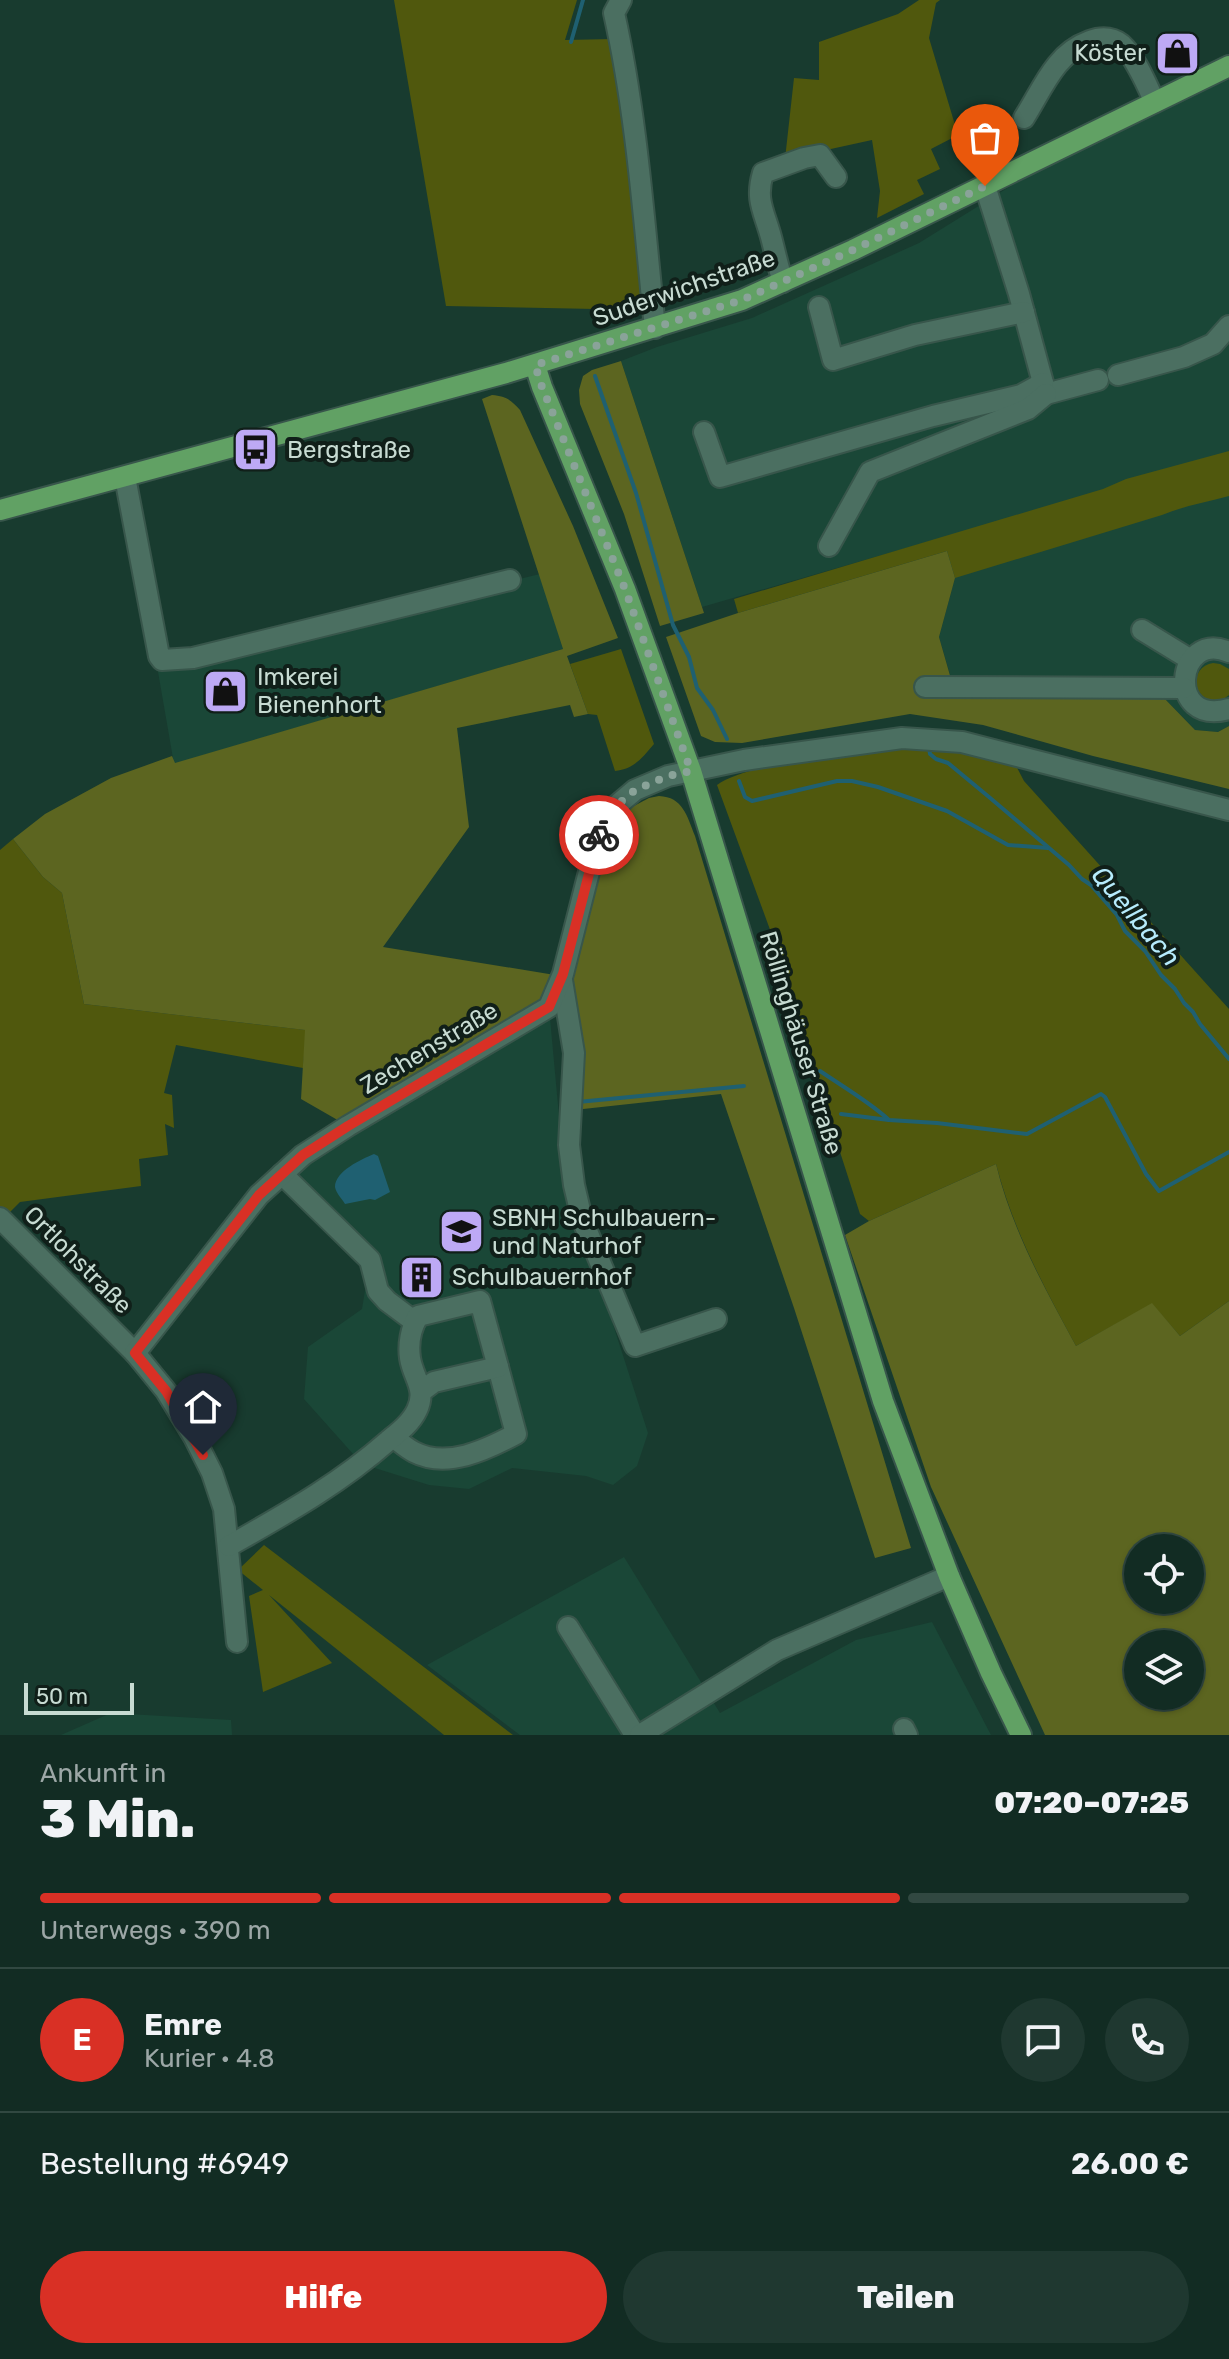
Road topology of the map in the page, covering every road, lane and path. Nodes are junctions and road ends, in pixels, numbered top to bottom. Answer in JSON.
{"nodes":[{"id":1,"x":621,"y":0,"type":"edge"},
{"id":2,"x":1229,"y":66,"type":"edge"},
{"id":3,"x":1155,"y":102,"type":"junction"},
{"id":4,"x":1024,"y":118,"type":"dead end"},
{"id":5,"x":836,"y":177,"type":"dead end"},
{"id":6,"x":985,"y":186,"type":"junction"},
{"id":7,"x":783,"y":282,"type":"junction"},
{"id":8,"x":819,"y":307,"type":"dead end"},
{"id":9,"x":1024,"y":312,"type":"junction"},
{"id":10,"x":1229,"y":326,"type":"edge"},
{"id":11,"x":655,"y":328,"type":"junction"},
{"id":12,"x":535,"y":365,"type":"junction"},
{"id":13,"x":1044,"y":389,"type":"junction"},
{"id":14,"x":704,"y":432,"type":"dead end"},
{"id":15,"x":125,"y":477,"type":"junction"},
{"id":16,"x":0,"y":510,"type":"edge"},
{"id":17,"x":829,"y":546,"type":"dead end"},
{"id":18,"x":510,"y":580,"type":"dead end"},
{"id":19,"x":1142,"y":630,"type":"dead end"},
{"id":20,"x":1229,"y":652,"type":"edge"},
{"id":21,"x":1191,"y":660,"type":"junction"},
{"id":22,"x":925,"y":687,"type":"dead end"},
{"id":23,"x":1184,"y":688,"type":"junction"},
{"id":24,"x":1229,"y":709,"type":"edge"},
{"id":25,"x":691,"y":771,"type":"junction"},
{"id":26,"x":1229,"y":810,"type":"edge"},
{"id":27,"x":561,"y":976,"type":"junction"},
{"id":28,"x":282,"y":1174,"type":"junction"},
{"id":29,"x":0,"y":1218,"type":"edge"},
{"id":30,"x":716,"y":1319,"type":"dead end"},
{"id":31,"x":415,"y":1322,"type":"junction"},
{"id":32,"x":135,"y":1353,"type":"junction"},
{"id":33,"x":498,"y":1367,"type":"junction"},
{"id":34,"x":422,"y":1391,"type":"junction"},
{"id":35,"x":393,"y":1437,"type":"junction"},
{"id":36,"x":229,"y":1546,"type":"junction"},
{"id":37,"x":949,"y":1576,"type":"junction"},
{"id":38,"x":568,"y":1627,"type":"dead end"},
{"id":39,"x":237,"y":1642,"type":"dead end"},
{"id":40,"x":638,"y":1735,"type":"edge"},
{"id":41,"x":1021,"y":1735,"type":"edge"}],
"edges":[{"from":1,"to":11,"type":"street"},
{"from":2,"to":3,"type":"main road","name":"Suderwichstraße"},
{"from":3,"to":4,"type":"street"},
{"from":3,"to":6,"type":"main road","name":"Suderwichstraße"},
{"from":5,"to":7,"type":"street"},
{"from":6,"to":7,"type":"main road","name":"Suderwichstraße"},
{"from":6,"to":9,"type":"street"},
{"from":7,"to":11,"type":"main road","name":"Suderwichstraße"},
{"from":8,"to":9,"type":"street"},
{"from":9,"to":13,"type":"street"},
{"from":10,"to":13,"type":"street"},
{"from":11,"to":12,"type":"main road","name":"Suderwichstraße"},
{"from":12,"to":15,"type":"main road","name":"Suderwichstraße"},
{"from":12,"to":25,"type":"main road","name":"Röllinghäuser Straße"},
{"from":13,"to":14,"type":"street"},
{"from":13,"to":17,"type":"street"},
{"from":15,"to":16,"type":"main road","name":"Suderwichstraße"},
{"from":15,"to":18,"type":"street"},
{"from":19,"to":21,"type":"street"},
{"from":20,"to":21,"type":"street"},
{"from":21,"to":23,"type":"street"},
{"from":22,"to":23,"type":"street"},
{"from":23,"to":24,"type":"street"},
{"from":25,"to":26,"type":"street","name":"Zechenstraße"},
{"from":25,"to":27,"type":"street","name":"Zechenstraße"},
{"from":25,"to":37,"type":"main road","name":"Röllinghäuser Straße"},
{"from":27,"to":28,"type":"street","name":"Zechenstraße"},
{"from":27,"to":30,"type":"street"},
{"from":28,"to":31,"type":"street"},
{"from":28,"to":32,"type":"street","name":"Zechenstraße"},
{"from":29,"to":32,"type":"street","name":"Ortlohstraße"},
{"from":31,"to":33,"type":"street"},
{"from":31,"to":34,"type":"street"},
{"from":32,"to":36,"type":"street","name":"Ortlohstraße"},
{"from":33,"to":34,"type":"street"},
{"from":33,"to":35,"type":"street"},
{"from":34,"to":35,"type":"street"},
{"from":35,"to":36,"type":"street"},
{"from":36,"to":39,"type":"street","name":"Ortlohstraße"},
{"from":37,"to":40,"type":"street"},
{"from":37,"to":41,"type":"main road","name":"Röllinghäuser Straße"},
{"from":38,"to":40,"type":"street"}]}
